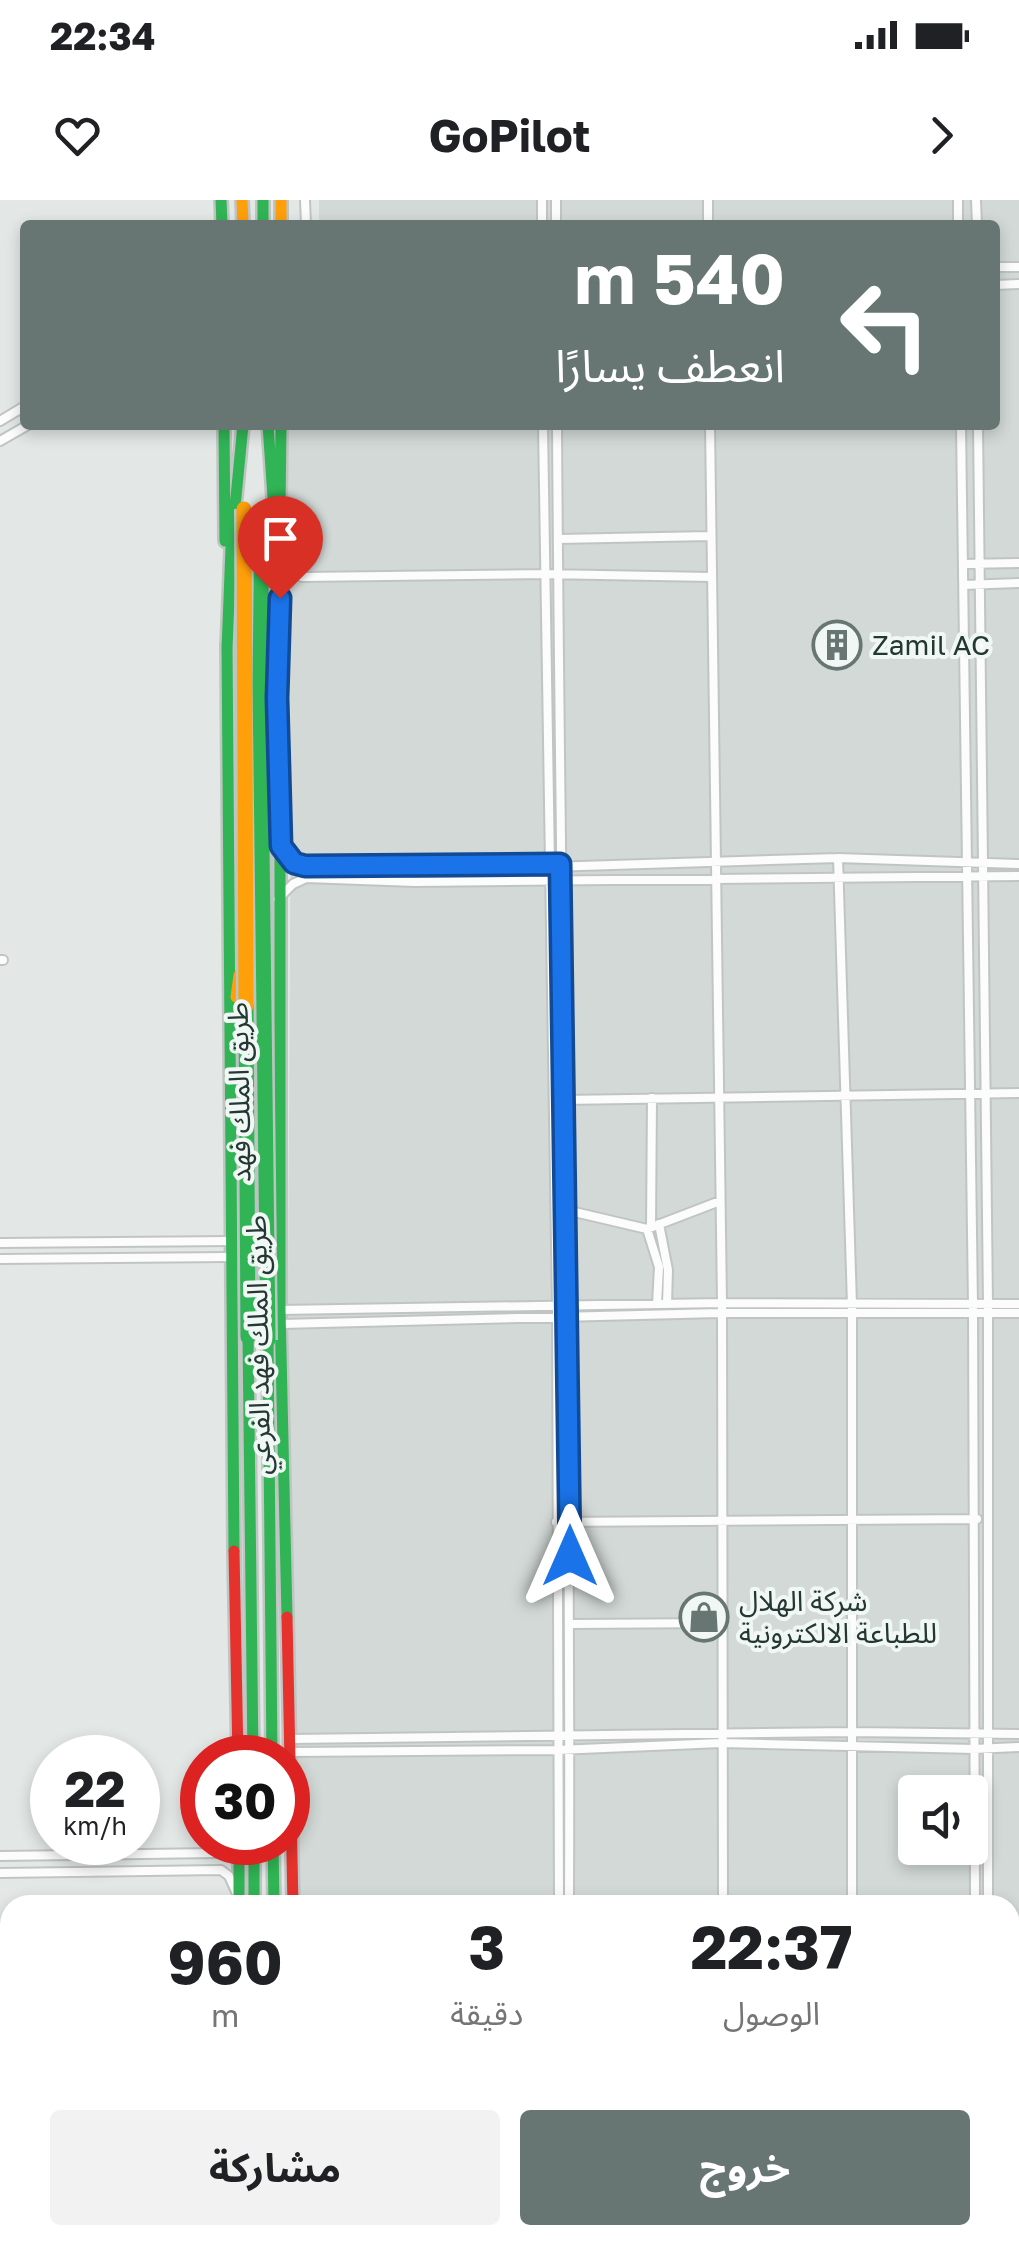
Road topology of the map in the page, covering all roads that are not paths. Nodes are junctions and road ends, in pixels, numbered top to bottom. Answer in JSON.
{"nodes":[{"id":1,"x":224,"y":430,"type":"edge"},
{"id":2,"x":243,"y":430,"type":"edge"},
{"id":3,"x":243,"y":430,"type":"edge"},
{"id":4,"x":266,"y":430,"type":"edge"},
{"id":5,"x":266,"y":430,"type":"edge"},
{"id":6,"x":281,"y":430,"type":"edge"},
{"id":7,"x":543,"y":430,"type":"edge"},
{"id":8,"x":557,"y":430,"type":"edge"},
{"id":9,"x":710,"y":430,"type":"edge"},
{"id":10,"x":961,"y":430,"type":"edge"},
{"id":11,"x":978,"y":430,"type":"edge"},
{"id":12,"x":710,"y":536,"type":"junction"},
{"id":13,"x":558,"y":539,"type":"junction"},
{"id":14,"x":980,"y":563,"type":"junction"},
{"id":15,"x":1019,"y":563,"type":"edge"},
{"id":16,"x":964,"y":564,"type":"junction"},
{"id":17,"x":545,"y":574,"type":"junction"},
{"id":18,"x":302,"y":576,"type":"dead end"},
{"id":19,"x":557,"y":576,"type":"junction"},
{"id":20,"x":711,"y":577,"type":"junction"},
{"id":21,"x":980,"y":583,"type":"junction"},
{"id":22,"x":1019,"y":583,"type":"edge"},
{"id":23,"x":964,"y":585,"type":"junction"},
{"id":24,"x":280,"y":598,"type":"junction"},
{"id":25,"x":227,"y":649,"type":"junction"},
{"id":26,"x":281,"y":846,"type":"junction"},
{"id":27,"x":838,"y":858,"type":"junction"},
{"id":28,"x":560,"y":864,"type":"junction"},
{"id":29,"x":628,"y":864,"type":"junction"},
{"id":30,"x":714,"y":864,"type":"junction"},
{"id":31,"x":968,"y":864,"type":"junction"},
{"id":32,"x":982,"y":864,"type":"junction"},
{"id":33,"x":1019,"y":864,"type":"edge"},
{"id":34,"x":549,"y":867,"type":"junction"},
{"id":35,"x":414,"y":868,"type":"junction"},
{"id":36,"x":968,"y":876,"type":"junction"},
{"id":37,"x":982,"y":876,"type":"junction"},
{"id":38,"x":1019,"y":876,"type":"edge"},
{"id":39,"x":839,"y":878,"type":"junction"},
{"id":40,"x":714,"y":879,"type":"junction"},
{"id":41,"x":549,"y":880,"type":"junction"},
{"id":42,"x":560,"y":880,"type":"junction"},
{"id":43,"x":628,"y":880,"type":"junction"},
{"id":44,"x":414,"y":882,"type":"junction"},
{"id":45,"x":278,"y":899,"type":"junction"},
{"id":46,"x":231,"y":1076,"type":"junction"},
{"id":47,"x":1019,"y":1093,"type":"edge"},
{"id":48,"x":970,"y":1095,"type":"junction"},
{"id":49,"x":984,"y":1096,"type":"junction"},
{"id":50,"x":847,"y":1097,"type":"junction"},
{"id":51,"x":652,"y":1098,"type":"junction"},
{"id":52,"x":717,"y":1098,"type":"junction"},
{"id":53,"x":564,"y":1100,"type":"junction"},
{"id":54,"x":553,"y":1101,"type":"junction"},
{"id":55,"x":281,"y":1112,"type":"junction"},
{"id":56,"x":720,"y":1201,"type":"junction"},
{"id":57,"x":566,"y":1210,"type":"junction"},
{"id":58,"x":652,"y":1227,"type":"junction"},
{"id":59,"x":0,"y":1244,"type":"edge"},
{"id":60,"x":230,"y":1249,"type":"junction"},
{"id":61,"x":0,"y":1259,"type":"edge"},
{"id":62,"x":662,"y":1304,"type":"junction"},
{"id":63,"x":1019,"y":1304,"type":"edge"},
{"id":64,"x":721,"y":1308,"type":"junction"},
{"id":65,"x":428,"y":1309,"type":"junction"},
{"id":66,"x":987,"y":1309,"type":"junction"},
{"id":67,"x":567,"y":1310,"type":"junction"},
{"id":68,"x":851,"y":1310,"type":"junction"},
{"id":69,"x":556,"y":1311,"type":"junction"},
{"id":70,"x":972,"y":1311,"type":"junction"},
{"id":71,"x":1019,"y":1314,"type":"edge"},
{"id":72,"x":280,"y":1317,"type":"junction"},
{"id":73,"x":428,"y":1320,"type":"junction"},
{"id":74,"x":972,"y":1519,"type":"junction"},
{"id":75,"x":987,"y":1519,"type":"junction"},
{"id":76,"x":725,"y":1520,"type":"junction"},
{"id":77,"x":556,"y":1522,"type":"junction"},
{"id":78,"x":570,"y":1522,"type":"junction"},
{"id":79,"x":850,"y":1522,"type":"junction"},
{"id":80,"x":721,"y":1623,"type":"junction"},
{"id":81,"x":570,"y":1624,"type":"junction"},
{"id":82,"x":852,"y":1732,"type":"junction"},
{"id":83,"x":974,"y":1734,"type":"junction"},
{"id":84,"x":1019,"y":1734,"type":"edge"},
{"id":85,"x":238,"y":1735,"type":"edge"},
{"id":86,"x":253,"y":1735,"type":"edge"},
{"id":87,"x":272,"y":1735,"type":"edge"},
{"id":88,"x":290,"y":1735,"type":"edge"},
{"id":89,"x":987,"y":1735,"type":"junction"},
{"id":90,"x":569,"y":1736,"type":"junction"},
{"id":91,"x":558,"y":1738,"type":"junction"},
{"id":92,"x":418,"y":1739,"type":"junction"},
{"id":93,"x":721,"y":1739,"type":"junction"},
{"id":94,"x":310,"y":1744,"type":"edge"},
{"id":95,"x":310,"y":1746,"type":"edge"},
{"id":96,"x":852,"y":1746,"type":"junction"},
{"id":97,"x":866,"y":1746,"type":"junction"},
{"id":98,"x":1019,"y":1746,"type":"edge"},
{"id":99,"x":988,"y":1747,"type":"junction"},
{"id":100,"x":974,"y":1749,"type":"junction"},
{"id":101,"x":418,"y":1750,"type":"junction"},
{"id":102,"x":558,"y":1750,"type":"junction"},
{"id":103,"x":570,"y":1750,"type":"junction"},
{"id":104,"x":180,"y":1854,"type":"edge"},
{"id":105,"x":0,"y":1856,"type":"edge"},
{"id":106,"x":241,"y":1865,"type":"edge"},
{"id":107,"x":250,"y":1865,"type":"edge"},
{"id":108,"x":273,"y":1865,"type":"edge"},
{"id":109,"x":292,"y":1865,"type":"edge"},
{"id":110,"x":0,"y":1873,"type":"edge"},
{"id":111,"x":240,"y":1895,"type":"edge"},
{"id":112,"x":243,"y":1895,"type":"edge"},
{"id":113,"x":245,"y":1895,"type":"edge"},
{"id":114,"x":274,"y":1895,"type":"edge"},
{"id":115,"x":293,"y":1895,"type":"edge"},
{"id":116,"x":559,"y":1895,"type":"edge"},
{"id":117,"x":569,"y":1895,"type":"edge"},
{"id":118,"x":723,"y":1895,"type":"edge"},
{"id":119,"x":852,"y":1895,"type":"edge"},
{"id":120,"x":975,"y":1895,"type":"edge"},
{"id":121,"x":988,"y":1895,"type":"edge"}],
"edges":[{"from":1,"to":25,"type":"main road","name":"طريق الملك فهد الفرعي"},
{"from":2,"to":25,"type":"main road"},
{"from":3,"to":86,"type":"main road","name":"طريق الملك فهد","bridge":true},
{"from":4,"to":87,"type":"main road","name":"طريق الملك فهد","bridge":true},
{"from":5,"to":24,"type":"main road"},
{"from":6,"to":24,"type":"main road","name":"طريق الملك فهد الفرعي"},
{"from":7,"to":17,"type":"street"},
{"from":8,"to":13,"type":"street"},
{"from":9,"to":12,"type":"street"},
{"from":10,"to":16,"type":"street"},
{"from":11,"to":14,"type":"street"},
{"from":12,"to":13,"type":"street"},
{"from":12,"to":20,"type":"street"},
{"from":13,"to":19,"type":"street"},
{"from":14,"to":15,"type":"street"},
{"from":14,"to":16,"type":"street"},
{"from":14,"to":21,"type":"street"},
{"from":16,"to":23,"type":"street"},
{"from":17,"to":18,"type":"street"},
{"from":17,"to":19,"type":"street"},
{"from":17,"to":34,"type":"street"},
{"from":19,"to":20,"type":"street"},
{"from":19,"to":28,"type":"street"},
{"from":20,"to":30,"type":"street"},
{"from":21,"to":22,"type":"street"},
{"from":21,"to":23,"type":"street"},
{"from":21,"to":32,"type":"street"},
{"from":23,"to":31,"type":"street"},
{"from":24,"to":26,"type":"main road","name":"طريق الملك فهد الفرعي"},
{"from":25,"to":46,"type":"main road","name":"طريق الملك فهد الفرعي"},
{"from":26,"to":35,"type":"street"},
{"from":26,"to":45,"type":"main road","name":"طريق الملك فهد الفرعي"},
{"from":27,"to":30,"type":"street"},
{"from":27,"to":31,"type":"street"},
{"from":27,"to":39,"type":"street"},
{"from":28,"to":29,"type":"street"},
{"from":28,"to":34,"type":"street"},
{"from":28,"to":42,"type":"street"},
{"from":29,"to":30,"type":"street"},
{"from":29,"to":43,"type":"street"},
{"from":30,"to":40,"type":"street"},
{"from":31,"to":32,"type":"street"},
{"from":31,"to":36,"type":"street"},
{"from":32,"to":33,"type":"street"},
{"from":32,"to":37,"type":"street"},
{"from":34,"to":35,"type":"street"},
{"from":34,"to":41,"type":"street"},
{"from":35,"to":44,"type":"street"},
{"from":36,"to":37,"type":"street"},
{"from":36,"to":39,"type":"street"},
{"from":36,"to":48,"type":"street"},
{"from":37,"to":38,"type":"street"},
{"from":37,"to":49,"type":"street"},
{"from":39,"to":40,"type":"street"},
{"from":39,"to":50,"type":"street"},
{"from":40,"to":43,"type":"street"},
{"from":40,"to":52,"type":"street"},
{"from":41,"to":42,"type":"street"},
{"from":41,"to":44,"type":"street"},
{"from":41,"to":54,"type":"street"},
{"from":42,"to":43,"type":"street"},
{"from":42,"to":53,"type":"street"},
{"from":44,"to":45,"type":"street"},
{"from":45,"to":55,"type":"main road","name":"طريق الملك فهد الفرعي"},
{"from":46,"to":55,"type":"main road"},
{"from":46,"to":60,"type":"main road","name":"طريق الملك فهد الفرعي"},
{"from":47,"to":49,"type":"street"},
{"from":48,"to":49,"type":"street"},
{"from":48,"to":50,"type":"street"},
{"from":48,"to":70,"type":"street"},
{"from":49,"to":66,"type":"street"},
{"from":50,"to":52,"type":"street"},
{"from":50,"to":68,"type":"street"},
{"from":51,"to":52,"type":"street"},
{"from":51,"to":53,"type":"street"},
{"from":51,"to":58,"type":"street"},
{"from":52,"to":56,"type":"street"},
{"from":53,"to":54,"type":"street"},
{"from":53,"to":57,"type":"street"},
{"from":54,"to":69,"type":"street"},
{"from":55,"to":72,"type":"main road","name":"طريق الملك فهد الفرعي"},
{"from":56,"to":58,"type":"street"},
{"from":56,"to":64,"type":"street"},
{"from":57,"to":58,"type":"street"},
{"from":57,"to":67,"type":"street"},
{"from":58,"to":62,"type":"street"},
{"from":59,"to":60,"type":"street"},
{"from":60,"to":61,"type":"street"},
{"from":60,"to":85,"type":"main road","name":"طريق الملك فهد الفرعي"},
{"from":62,"to":64,"type":"street"},
{"from":62,"to":67,"type":"street"},
{"from":63,"to":66,"type":"street"},
{"from":64,"to":67,"type":"street"},
{"from":64,"to":68,"type":"street"},
{"from":64,"to":76,"type":"street"},
{"from":65,"to":69,"type":"street"},
{"from":65,"to":72,"type":"street"},
{"from":65,"to":73,"type":"street"},
{"from":66,"to":70,"type":"street"},
{"from":66,"to":71,"type":"street"},
{"from":66,"to":75,"type":"street"},
{"from":67,"to":69,"type":"street"},
{"from":67,"to":78,"type":"street"},
{"from":68,"to":70,"type":"street"},
{"from":68,"to":79,"type":"street"},
{"from":69,"to":73,"type":"street"},
{"from":69,"to":77,"type":"street"},
{"from":70,"to":74,"type":"street"},
{"from":72,"to":73,"type":"street"},
{"from":72,"to":88,"type":"main road","name":"طريق الملك فهد الفرعي"},
{"from":74,"to":75,"type":"street"},
{"from":74,"to":79,"type":"street"},
{"from":74,"to":83,"type":"street"},
{"from":75,"to":89,"type":"street"},
{"from":76,"to":78,"type":"street"},
{"from":76,"to":79,"type":"street"},
{"from":76,"to":80,"type":"street"},
{"from":77,"to":78,"type":"street"},
{"from":77,"to":91,"type":"street"},
{"from":78,"to":81,"type":"street"},
{"from":79,"to":82,"type":"street"},
{"from":80,"to":81,"type":"street"},
{"from":80,"to":93,"type":"street"},
{"from":81,"to":90,"type":"street"},
{"from":82,"to":83,"type":"street"},
{"from":82,"to":93,"type":"street"},
{"from":82,"to":96,"type":"street"},
{"from":82,"to":97,"type":"street"},
{"from":83,"to":89,"type":"street"},
{"from":83,"to":100,"type":"street"},
{"from":84,"to":89,"type":"street"},
{"from":89,"to":99,"type":"street"},
{"from":90,"to":91,"type":"street"},
{"from":90,"to":93,"type":"street"},
{"from":90,"to":103,"type":"street"},
{"from":91,"to":92,"type":"street"},
{"from":91,"to":102,"type":"street"},
{"from":92,"to":94,"type":"street"},
{"from":92,"to":101,"type":"street"},
{"from":93,"to":96,"type":"street"},
{"from":93,"to":103,"type":"street"},
{"from":93,"to":118,"type":"street"},
{"from":95,"to":101,"type":"street"},
{"from":96,"to":97,"type":"street"},
{"from":96,"to":119,"type":"street"},
{"from":97,"to":100,"type":"street"},
{"from":98,"to":99,"type":"street"},
{"from":99,"to":100,"type":"street"},
{"from":99,"to":121,"type":"street"},
{"from":100,"to":120,"type":"street"},
{"from":101,"to":102,"type":"street"},
{"from":102,"to":103,"type":"street"},
{"from":102,"to":116,"type":"street"},
{"from":103,"to":117,"type":"street"},
{"from":104,"to":105,"type":"street"},
{"from":106,"to":112,"type":"main road"},
{"from":107,"to":113,"type":"main road"},
{"from":108,"to":114,"type":"main road"},
{"from":109,"to":115,"type":"main road","name":"طريق الملك فهد الفرعي"},
{"from":110,"to":111,"type":"street"}]}
